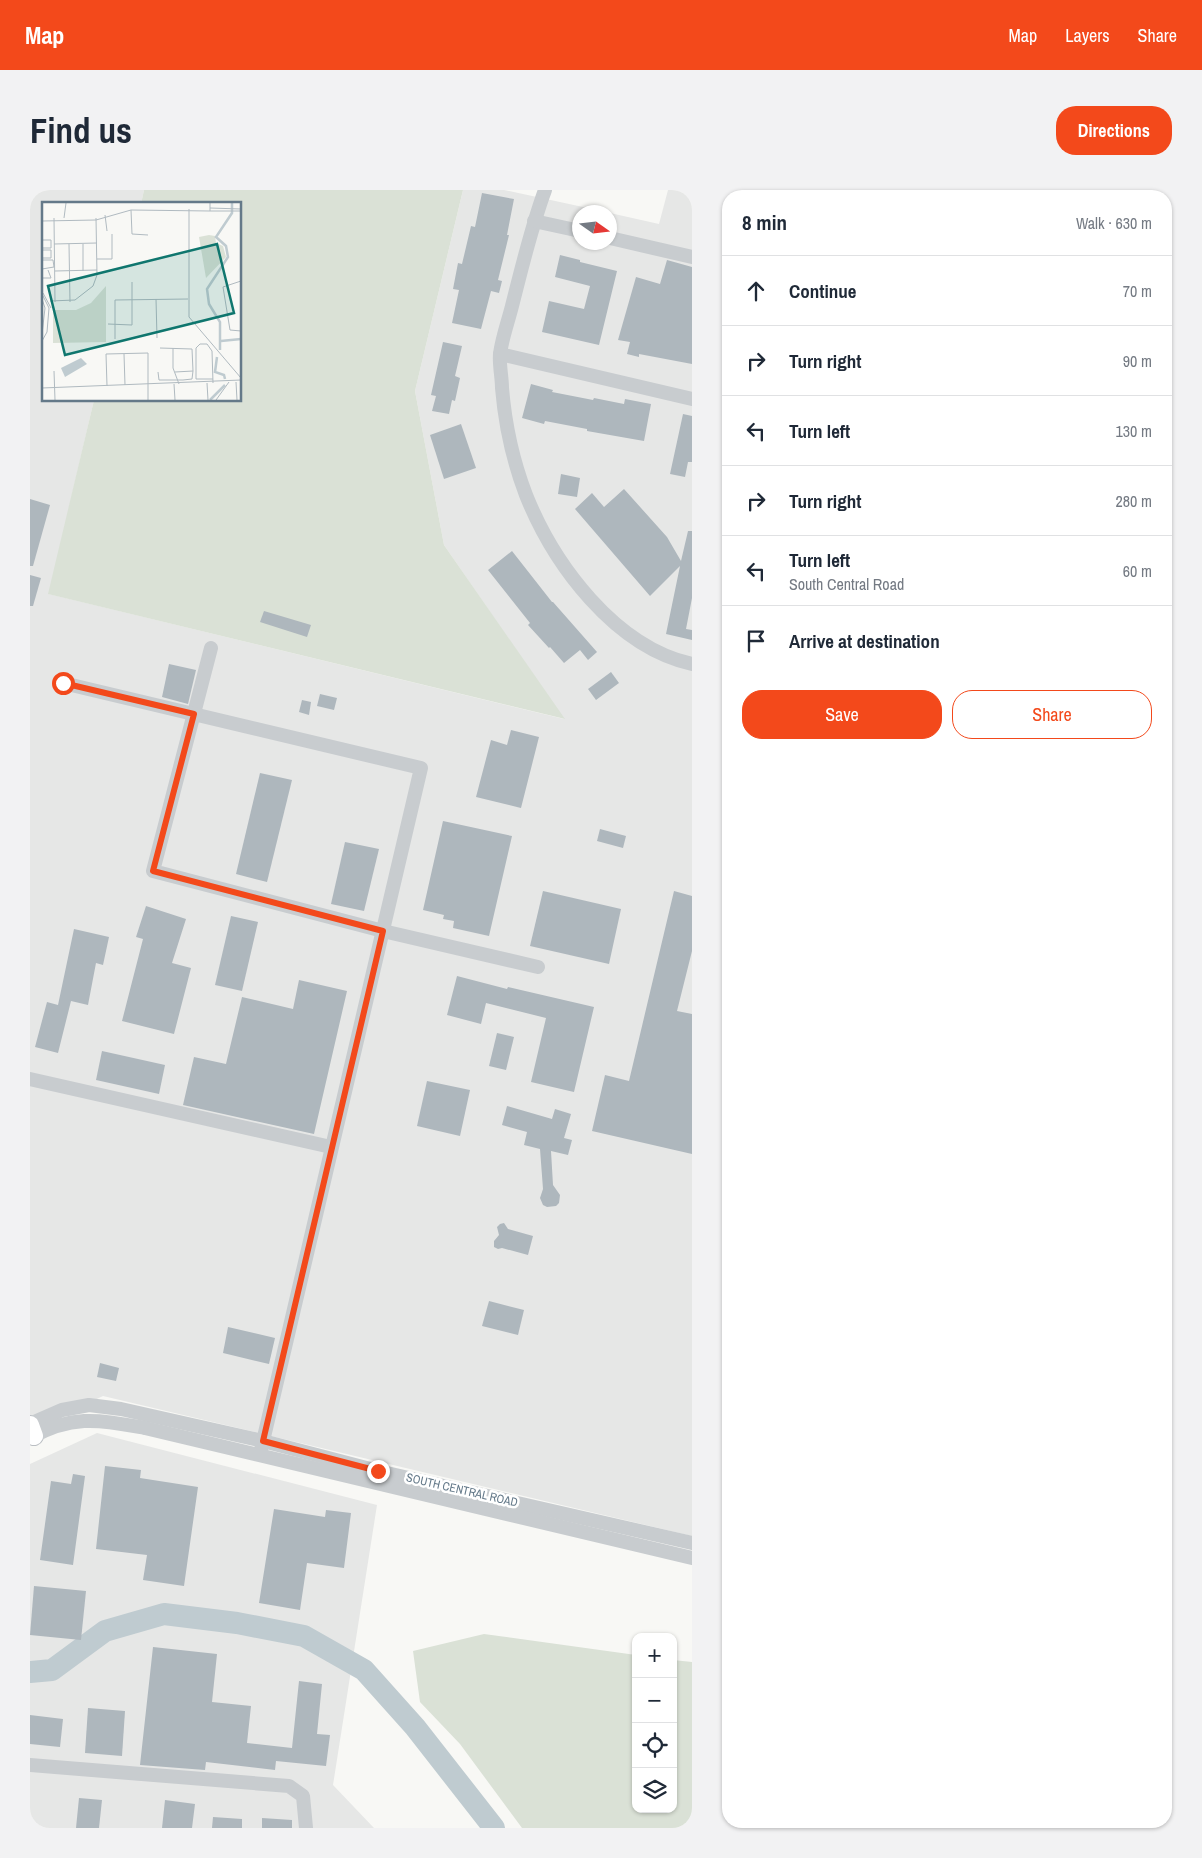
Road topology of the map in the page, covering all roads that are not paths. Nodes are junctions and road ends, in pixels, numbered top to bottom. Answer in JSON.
{"nodes":[{"id":1,"x":545,"y":190,"type":"edge"},
{"id":2,"x":534,"y":221,"type":"junction"},
{"id":3,"x":572,"y":229,"type":"edge"},
{"id":4,"x":617,"y":240,"type":"edge"},
{"id":5,"x":692,"y":257,"type":"edge"},
{"id":6,"x":500,"y":354,"type":"junction"},
{"id":7,"x":692,"y":399,"type":"edge"},
{"id":8,"x":211,"y":648,"type":"dead end"},
{"id":9,"x":692,"y":664,"type":"edge"},
{"id":10,"x":63,"y":683,"type":"dead end"},
{"id":11,"x":194,"y":714,"type":"junction"},
{"id":12,"x":383,"y":931,"type":"junction"},
{"id":13,"x":538,"y":967,"type":"dead end"},
{"id":14,"x":30,"y":1079,"type":"edge"},
{"id":15,"x":332,"y":1147,"type":"junction"},
{"id":16,"x":31,"y":1431,"type":"edge"},
{"id":17,"x":261,"y":1447,"type":"junction"},
{"id":18,"x":692,"y":1544,"type":"edge"},
{"id":19,"x":692,"y":1558,"type":"edge"},
{"id":20,"x":30,"y":1764,"type":"edge"},
{"id":21,"x":306,"y":1828,"type":"edge"}],
"edges":[{"from":1,"to":2,"type":"street"},
{"from":2,"to":3,"type":"street"},
{"from":2,"to":6,"type":"street"},
{"from":4,"to":5,"type":"street"},
{"from":6,"to":7,"type":"street"},
{"from":6,"to":9,"type":"street"},
{"from":8,"to":11,"type":"street"},
{"from":10,"to":11,"type":"street"},
{"from":11,"to":12,"type":"street"},
{"from":11,"to":12,"type":"street"},
{"from":12,"to":13,"type":"street"},
{"from":12,"to":15,"type":"street"},
{"from":14,"to":15,"type":"street"},
{"from":15,"to":17,"type":"street"},
{"from":16,"to":17,"type":"street","name":"SOUTH CENTRAL ROAD"},
{"from":17,"to":18,"type":"street","name":"SOUTH CENTRAL ROAD"},
{"from":17,"to":19,"type":"street","name":"SOUTH CENTRAL ROAD"},
{"from":20,"to":21,"type":"street"}]}
